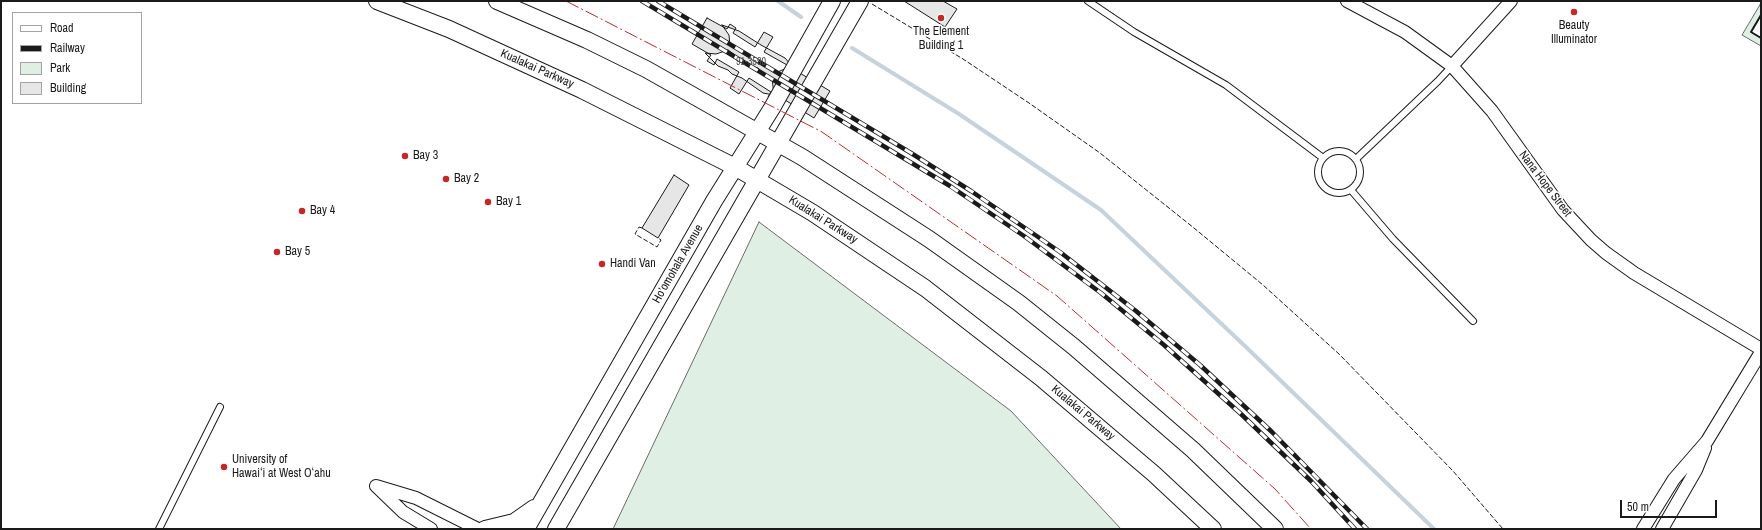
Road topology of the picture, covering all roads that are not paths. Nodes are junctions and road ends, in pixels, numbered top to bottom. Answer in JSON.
{"nodes":[{"id":1,"x":377,"y":1,"type":"edge"},
{"id":2,"x":497,"y":1,"type":"edge"},
{"id":3,"x":832,"y":1,"type":"edge"},
{"id":4,"x":860,"y":1,"type":"edge"},
{"id":5,"x":1088,"y":1,"type":"edge"},
{"id":6,"x":1347,"y":1,"type":"edge"},
{"id":7,"x":1511,"y":1,"type":"edge"},
{"id":8,"x":1452,"y":66,"type":"junction"},
{"id":9,"x":757,"y":132,"type":"junction"},
{"id":10,"x":778,"y":144,"type":"junction"},
{"id":11,"x":1323,"y":158,"type":"junction"},
{"id":12,"x":1356,"y":159,"type":"junction"},
{"id":13,"x":735,"y":167,"type":"junction"},
{"id":14,"x":756,"y":179,"type":"junction"},
{"id":15,"x":1351,"y":190,"type":"junction"},
{"id":16,"x":1473,"y":320,"type":"dead end"},
{"id":17,"x":1761,"y":351,"type":"edge"},
{"id":18,"x":220,"y":408,"type":"dead end"},
{"id":19,"x":1707,"y":441,"type":"junction"},
{"id":20,"x":543,"y":500,"type":"junction"},
{"id":21,"x":559,"y":526,"type":"edge"},
{"id":22,"x":159,"y":529,"type":"edge"},
{"id":23,"x":431,"y":529,"type":"edge"},
{"id":24,"x":478,"y":529,"type":"edge"},
{"id":25,"x":485,"y":529,"type":"edge"},
{"id":26,"x":526,"y":529,"type":"edge"},
{"id":27,"x":1212,"y":529,"type":"edge"},
{"id":28,"x":1275,"y":529,"type":"edge"},
{"id":29,"x":1643,"y":529,"type":"edge"},
{"id":30,"x":1662,"y":529,"type":"edge"}],
"edges":[{"from":1,"to":13,"type":"main road","name":"Kualakai Parkway"},
{"from":2,"to":9,"type":"main road"},
{"from":3,"to":9,"type":"main road","name":"Ho’omohala Avenue"},
{"from":4,"to":10,"type":"main road"},
{"from":5,"to":11,"type":"lane"},
{"from":6,"to":8,"type":"street","name":"Nana Hope Street"},
{"from":7,"to":8,"type":"street"},
{"from":8,"to":12,"type":"lane"},
{"from":8,"to":17,"type":"street","name":"Nana Hope Street"},
{"from":9,"to":10,"type":"main road"},
{"from":9,"to":13,"type":"main road","name":"Ho’omohala Avenue"},
{"from":10,"to":14,"type":"main road"},
{"from":10,"to":28,"type":"main road"},
{"from":11,"to":12,"type":"lane"},
{"from":11,"to":15,"type":"lane"},
{"from":12,"to":15,"type":"lane"},
{"from":13,"to":14,"type":"main road","name":"Kualakai Parkway"},
{"from":13,"to":20,"type":"main road","name":"Ho’omohala Avenue"},
{"from":14,"to":21,"type":"main road"},
{"from":14,"to":27,"type":"main road","name":"Kualakai Parkway"},
{"from":15,"to":16,"type":"lane"},
{"from":17,"to":19,"type":"street"},
{"from":18,"to":22,"type":"lane"},
{"from":19,"to":29,"type":"street"},
{"from":19,"to":30,"type":"street"},
{"from":20,"to":25,"type":"main road"},
{"from":20,"to":26,"type":"main road","name":"Ho’omohala Avenue"},
{"from":23,"to":24,"type":"street"}]}
